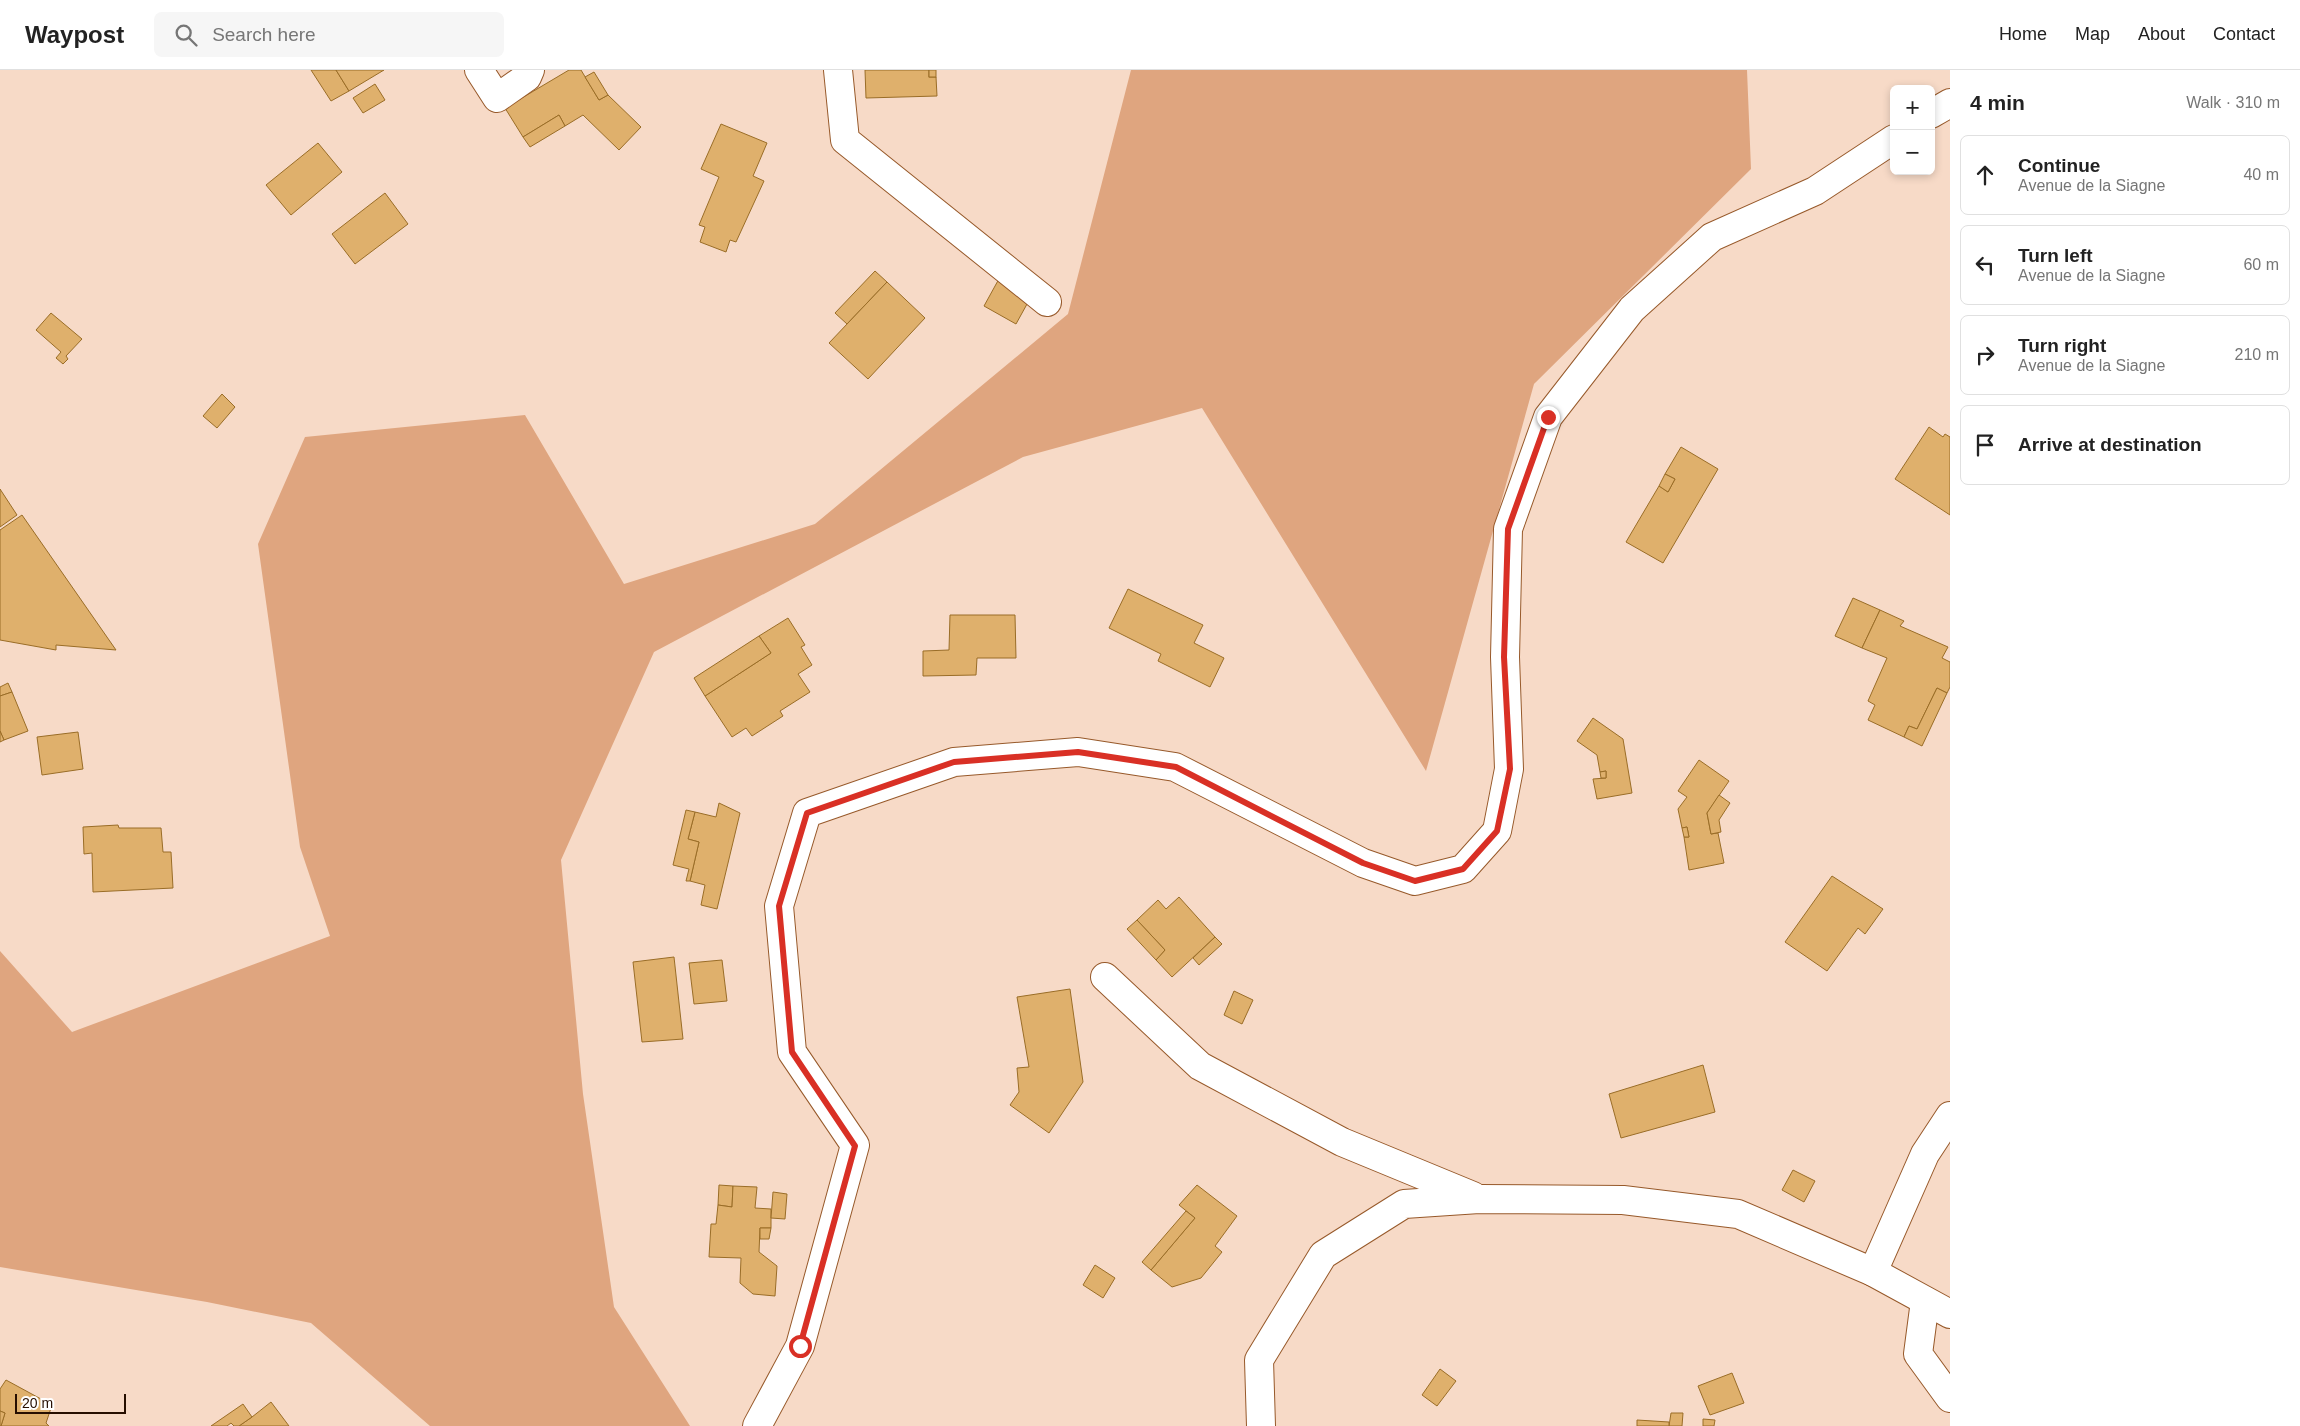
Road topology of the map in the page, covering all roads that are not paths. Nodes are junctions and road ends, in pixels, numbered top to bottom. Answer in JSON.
{"nodes":[{"id":1,"x":479,"y":70,"type":"edge"},
{"id":2,"x":530,"y":70,"type":"edge"},
{"id":3,"x":838,"y":70,"type":"edge"},
{"id":4,"x":1950,"y":103,"type":"edge"},
{"id":5,"x":1935,"y":112,"type":"edge"},
{"id":6,"x":1890,"y":142,"type":"edge"},
{"id":7,"x":1047,"y":302,"type":"dead end"},
{"id":8,"x":1105,"y":977,"type":"dead end"},
{"id":9,"x":1950,"y":1116,"type":"edge"},
{"id":10,"x":1479,"y":1199,"type":"junction"},
{"id":11,"x":1873,"y":1272,"type":"junction"},
{"id":12,"x":1925,"y":1301,"type":"junction"},
{"id":13,"x":1950,"y":1314,"type":"edge"},
{"id":14,"x":1950,"y":1398,"type":"edge"},
{"id":15,"x":757,"y":1426,"type":"edge"},
{"id":16,"x":1261,"y":1426,"type":"edge"}],
"edges":[{"from":1,"to":2,"type":"street"},
{"from":3,"to":7,"type":"street"},
{"from":4,"to":5,"type":"street"},
{"from":6,"to":15,"type":"street"},
{"from":8,"to":10,"type":"street"},
{"from":9,"to":11,"type":"street"},
{"from":10,"to":11,"type":"street"},
{"from":10,"to":16,"type":"street"},
{"from":11,"to":12,"type":"street"},
{"from":12,"to":13,"type":"street"},
{"from":12,"to":14,"type":"street"}]}
